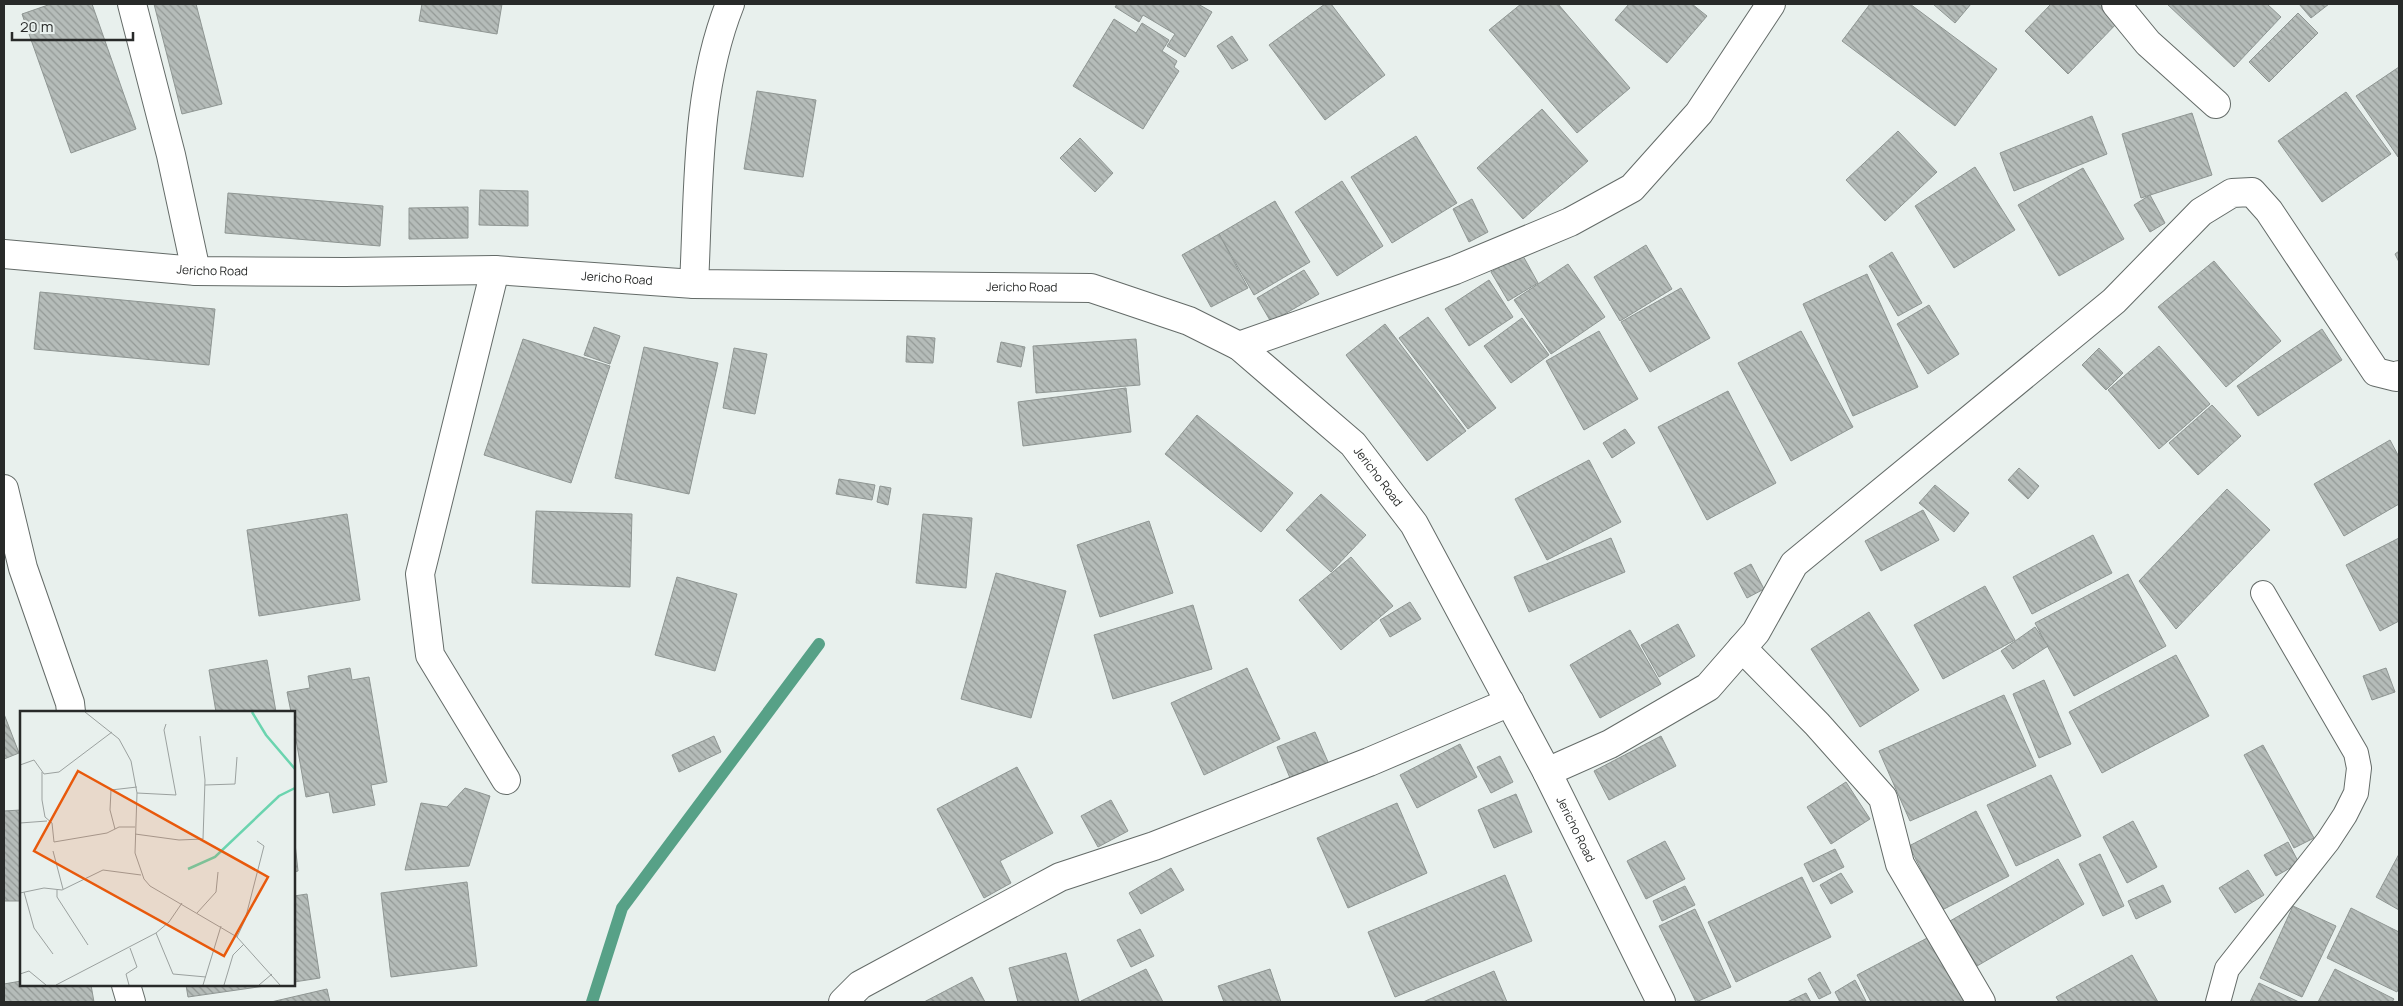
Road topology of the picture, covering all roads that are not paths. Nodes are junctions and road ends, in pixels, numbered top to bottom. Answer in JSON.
{"nodes":[{"id":1,"x":132,"y":4,"type":"edge"},
{"id":2,"x":730,"y":4,"type":"edge"},
{"id":3,"x":1771,"y":4,"type":"edge"},
{"id":4,"x":2116,"y":4,"type":"edge"},
{"id":5,"x":2216,"y":104,"type":"dead end"},
{"id":6,"x":4,"y":254,"type":"edge"},
{"id":7,"x":495,"y":270,"type":"junction"},
{"id":8,"x":196,"y":271,"type":"junction"},
{"id":9,"x":694,"y":284,"type":"junction"},
{"id":10,"x":1239,"y":346,"type":"junction"},
{"id":11,"x":2399,"y":375,"type":"edge"},
{"id":12,"x":4,"y":489,"type":"edge"},
{"id":13,"x":2262,"y":593,"type":"dead end"},
{"id":14,"x":1742,"y":648,"type":"junction"},
{"id":15,"x":1510,"y":702,"type":"junction"},
{"id":16,"x":71,"y":711,"type":"edge"},
{"id":17,"x":1547,"y":772,"type":"junction"},
{"id":18,"x":506,"y":780,"type":"dead end"},
{"id":19,"x":126,"y":986,"type":"edge"},
{"id":20,"x":131,"y":1002,"type":"edge"},
{"id":21,"x":843,"y":1002,"type":"edge"},
{"id":22,"x":1661,"y":1002,"type":"edge"},
{"id":23,"x":1981,"y":1002,"type":"edge"},
{"id":24,"x":2218,"y":1002,"type":"edge"}],
"edges":[{"from":1,"to":8,"type":"street"},
{"from":2,"to":9,"type":"street"},
{"from":3,"to":10,"type":"street"},
{"from":4,"to":5,"type":"street"},
{"from":6,"to":8,"type":"street","name":"Jericho Road"},
{"from":7,"to":8,"type":"street","name":"Jericho Road"},
{"from":7,"to":9,"type":"street","name":"Jericho Road"},
{"from":7,"to":18,"type":"street"},
{"from":9,"to":10,"type":"street","name":"Jericho Road"},
{"from":10,"to":15,"type":"street","name":"Jericho Road"},
{"from":11,"to":14,"type":"street"},
{"from":12,"to":16,"type":"street"},
{"from":13,"to":24,"type":"lane"},
{"from":14,"to":17,"type":"street"},
{"from":14,"to":23,"type":"street"},
{"from":15,"to":17,"type":"street","name":"Jericho Road"},
{"from":15,"to":21,"type":"street"},
{"from":17,"to":22,"type":"street","name":"Jericho Road"},
{"from":19,"to":20,"type":"street"}]}
